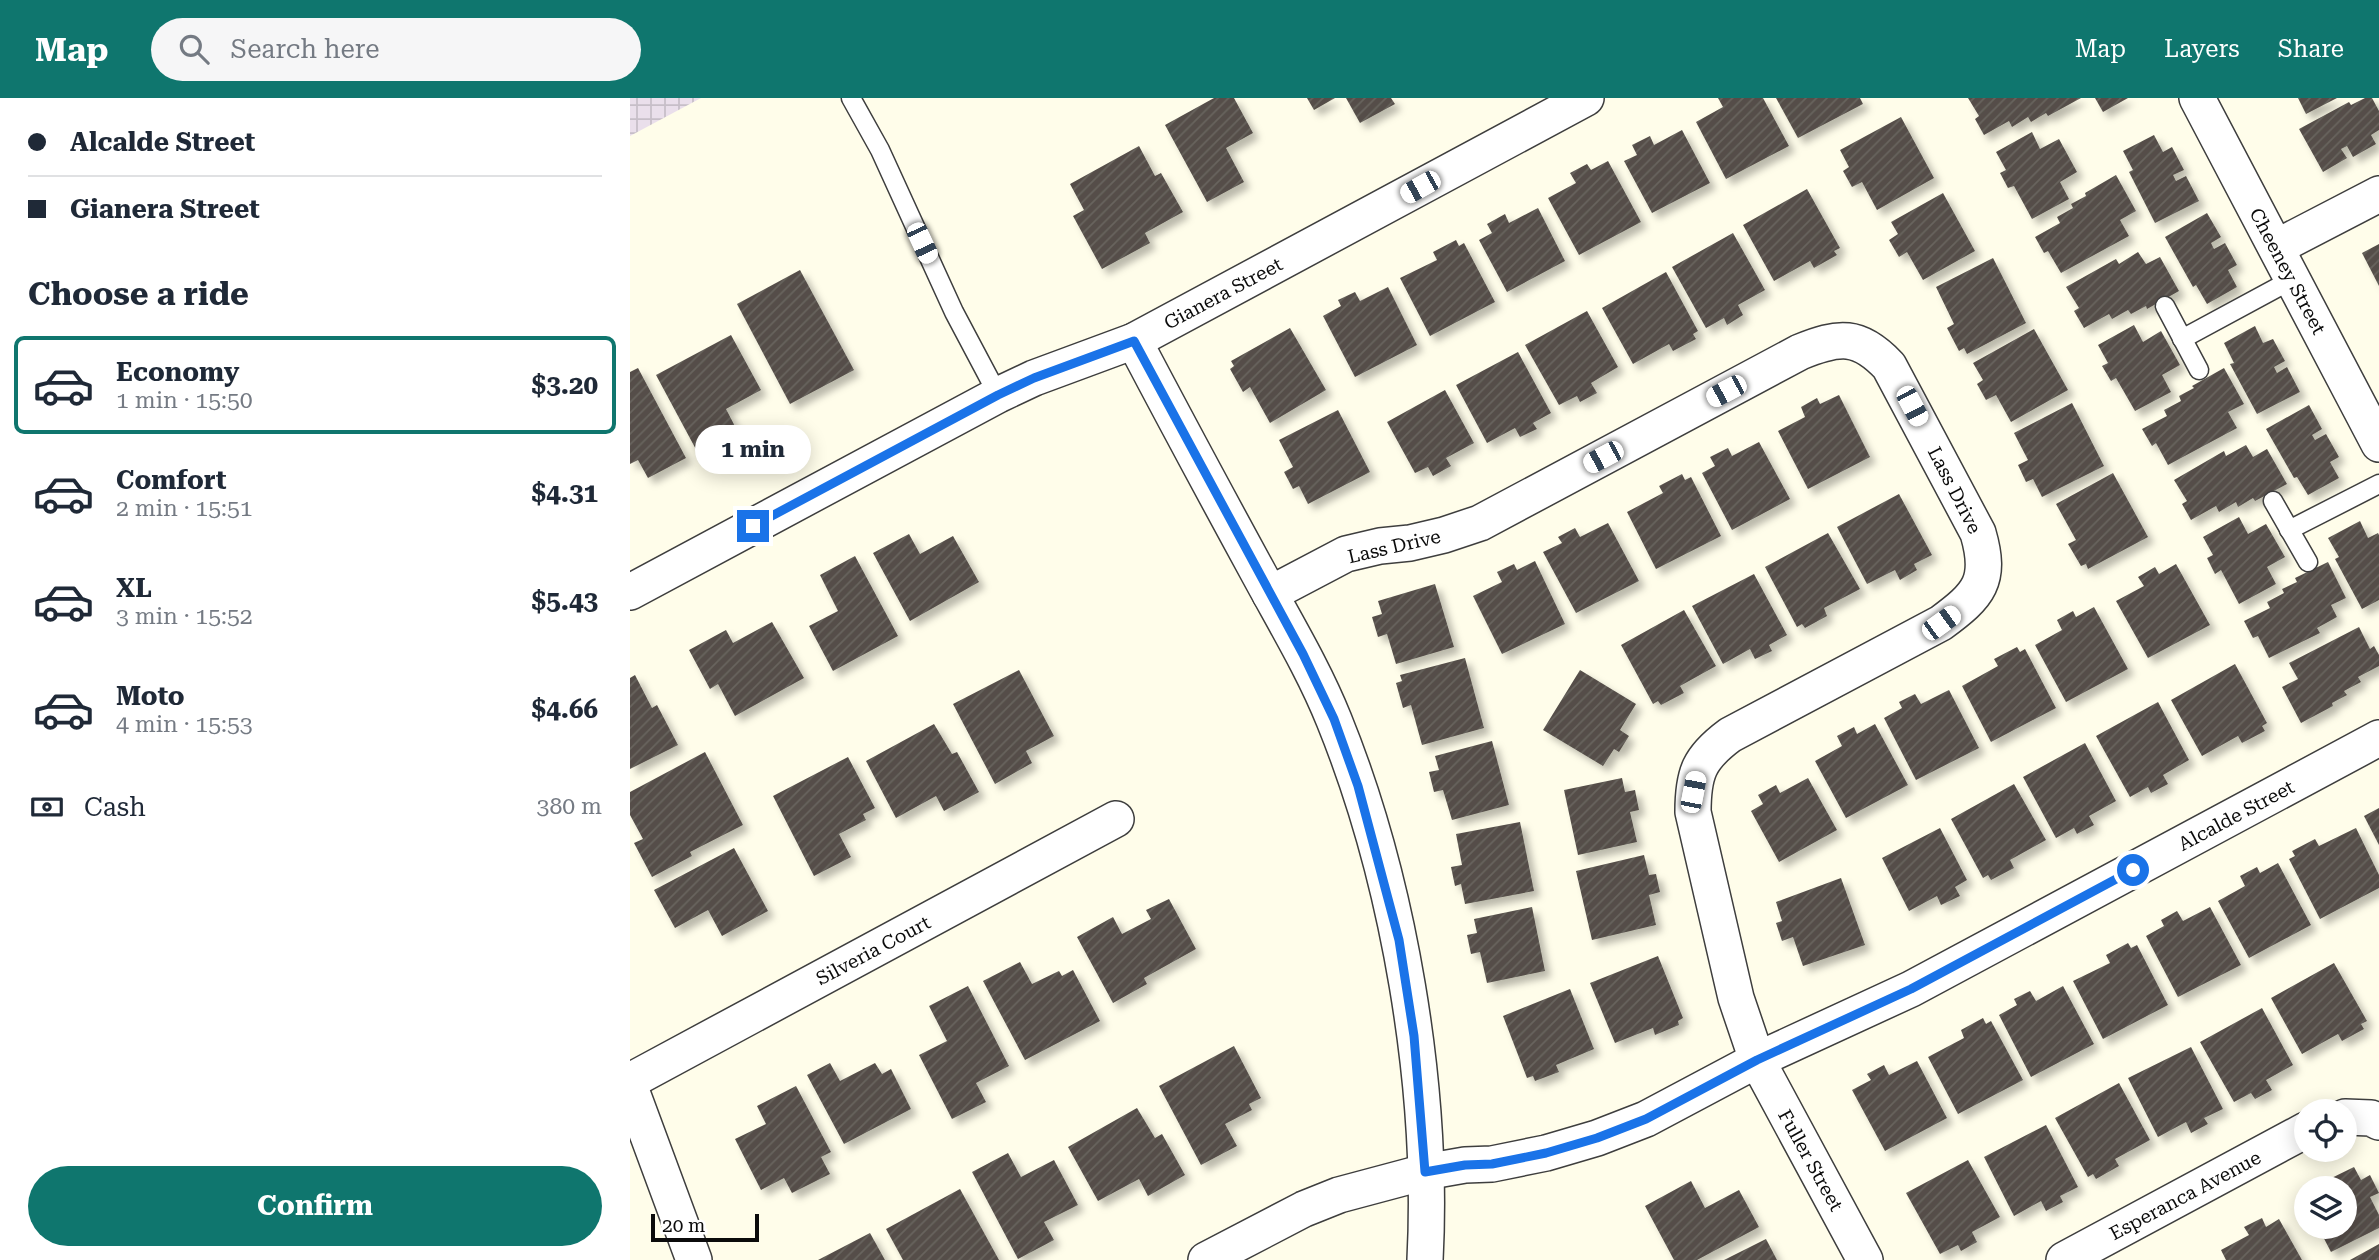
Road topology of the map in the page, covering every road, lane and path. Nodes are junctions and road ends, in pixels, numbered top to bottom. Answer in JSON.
{"nodes":[{"id":1,"x":851,"y":98,"type":"edge"},
{"id":2,"x":1586,"y":98,"type":"edge"},
{"id":3,"x":2197,"y":98,"type":"edge"},
{"id":4,"x":2379,"y":194,"type":"edge"},
{"id":5,"x":2277,"y":247,"type":"junction"},
{"id":6,"x":2293,"y":279,"type":"junction"},
{"id":7,"x":2165,"y":306,"type":"dead end"},
{"id":8,"x":2182,"y":339,"type":"junction"},
{"id":9,"x":1134,"y":341,"type":"junction"},
{"id":10,"x":2199,"y":370,"type":"dead end"},
{"id":11,"x":998,"y":395,"type":"junction"},
{"id":12,"x":2379,"y":444,"type":"edge"},
{"id":13,"x":2379,"y":484,"type":"edge"},
{"id":14,"x":2273,"y":501,"type":"dead end"},
{"id":15,"x":2289,"y":530,"type":"junction"},
{"id":16,"x":2308,"y":562,"type":"dead end"},
{"id":17,"x":630,"y":592,"type":"edge"},
{"id":18,"x":1270,"y":594,"type":"junction"},
{"id":19,"x":2379,"y":738,"type":"edge"},
{"id":20,"x":1116,"y":819,"type":"dead end"},
{"id":21,"x":1757,"y":1060,"type":"junction"},
{"id":22,"x":630,"y":1081,"type":"edge"},
{"id":23,"x":630,"y":1087,"type":"edge"},
{"id":24,"x":2357,"y":1117,"type":"edge"},
{"id":25,"x":2379,"y":1122,"type":"edge"},
{"id":26,"x":2294,"y":1136,"type":"edge"},
{"id":27,"x":1425,"y":1172,"type":"junction"},
{"id":28,"x":694,"y":1260,"type":"edge"},
{"id":29,"x":1206,"y":1260,"type":"edge"},
{"id":30,"x":1424,"y":1260,"type":"edge"},
{"id":31,"x":1866,"y":1260,"type":"edge"},
{"id":32,"x":2064,"y":1260,"type":"edge"}],
"edges":[{"from":1,"to":11,"type":"lane"},
{"from":2,"to":9,"type":"street","name":"Gianera Street"},
{"from":3,"to":5,"type":"street","name":"Cheeney Street"},
{"from":4,"to":5,"type":"street"},
{"from":5,"to":6,"type":"street","name":"Cheeney Street"},
{"from":6,"to":8,"type":"lane"},
{"from":6,"to":12,"type":"street","name":"Cheeney Street"},
{"from":7,"to":8,"type":"lane"},
{"from":8,"to":10,"type":"lane"},
{"from":9,"to":11,"type":"street","name":"Gianera Street"},
{"from":9,"to":18,"type":"street"},
{"from":11,"to":17,"type":"street","name":"Gianera Street"},
{"from":13,"to":15,"type":"lane"},
{"from":14,"to":15,"type":"lane"},
{"from":15,"to":16,"type":"lane"},
{"from":18,"to":21,"type":"street","name":"Lass Drive"},
{"from":18,"to":27,"type":"street"},
{"from":19,"to":21,"type":"street","name":"Alcalde Street"},
{"from":20,"to":22,"type":"street","name":"Silveria Court"},
{"from":21,"to":27,"type":"street","name":"Alcalde Street"},
{"from":21,"to":31,"type":"street","name":"Fuller Street"},
{"from":23,"to":28,"type":"street"},
{"from":24,"to":25,"type":"street"},
{"from":26,"to":32,"type":"street","name":"Esperanca Avenue"},
{"from":27,"to":29,"type":"street","name":"Alcalde Street"},
{"from":27,"to":30,"type":"street"}]}
